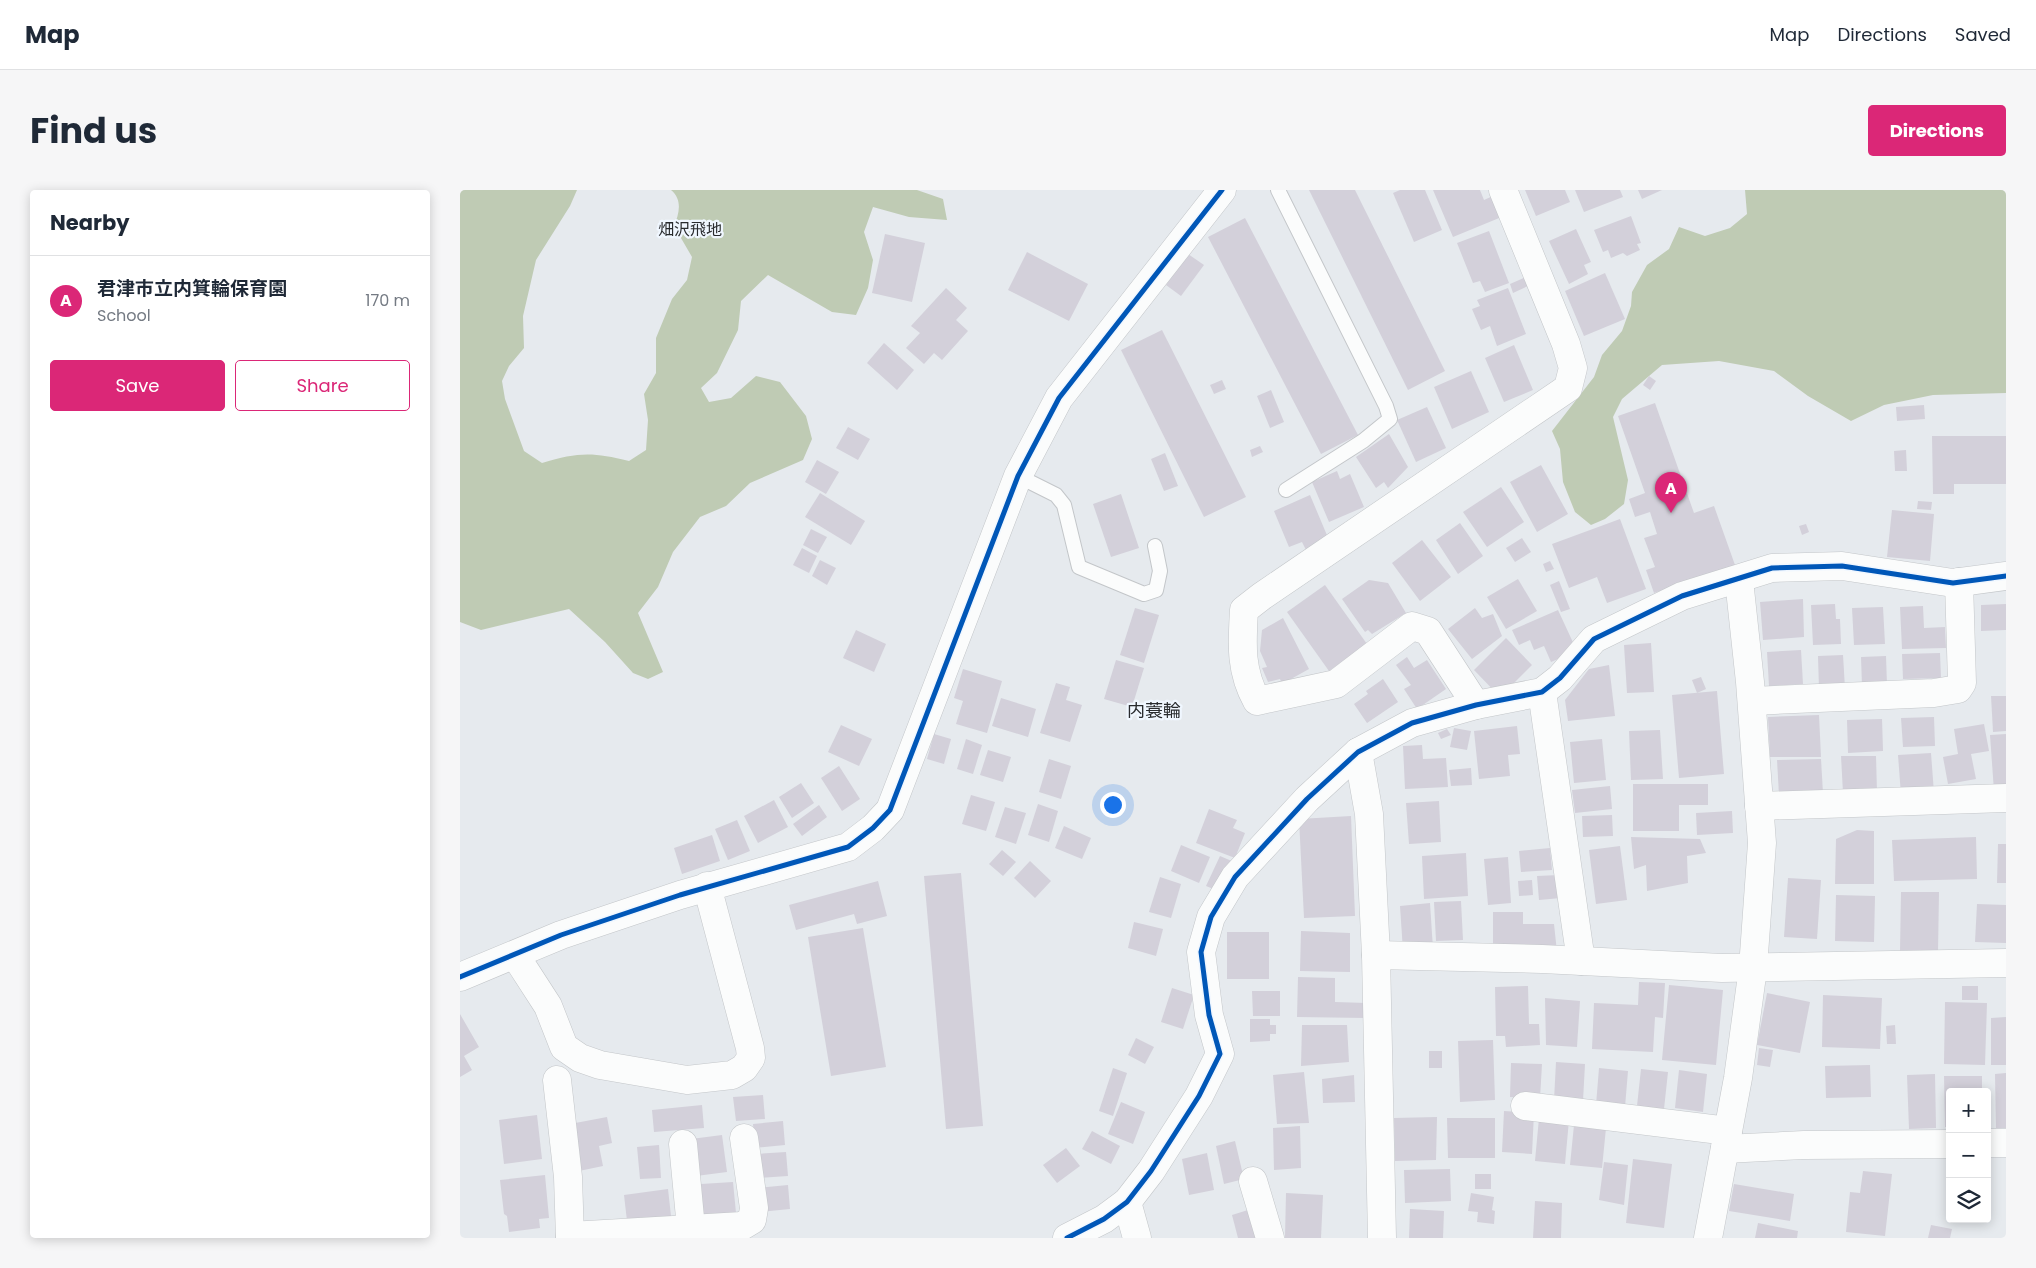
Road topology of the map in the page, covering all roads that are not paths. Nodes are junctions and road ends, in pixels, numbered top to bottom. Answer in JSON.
{"nodes":[{"id":1,"x":1222,"y":190,"type":"edge"},
{"id":2,"x":1278,"y":190,"type":"edge"},
{"id":3,"x":1503,"y":190,"type":"edge"},
{"id":4,"x":1018,"y":476,"type":"junction"},
{"id":5,"x":1286,"y":490,"type":"dead end"},
{"id":6,"x":1155,"y":546,"type":"dead end"},
{"id":7,"x":2006,"y":576,"type":"edge"},
{"id":8,"x":1739,"y":580,"type":"junction"},
{"id":9,"x":1959,"y":582,"type":"junction"},
{"id":10,"x":1542,"y":692,"type":"junction"},
{"id":11,"x":1752,"y":701,"type":"junction"},
{"id":12,"x":1476,"y":706,"type":"junction"},
{"id":13,"x":1358,"y":752,"type":"junction"},
{"id":14,"x":2006,"y":798,"type":"edge"},
{"id":15,"x":1759,"y":806,"type":"junction"},
{"id":16,"x":707,"y":886,"type":"junction"},
{"id":17,"x":515,"y":955,"type":"junction"},
{"id":18,"x":1376,"y":955,"type":"junction"},
{"id":19,"x":1580,"y":961,"type":"junction"},
{"id":20,"x":2006,"y":963,"type":"edge"},
{"id":21,"x":1753,"y":968,"type":"junction"},
{"id":22,"x":460,"y":977,"type":"edge"},
{"id":23,"x":556,"y":1080,"type":"dead end"},
{"id":24,"x":1525,"y":1106,"type":"dead end"},
{"id":25,"x":744,"y":1138,"type":"dead end"},
{"id":26,"x":1726,"y":1140,"type":"junction"},
{"id":27,"x":2006,"y":1143,"type":"edge"},
{"id":28,"x":683,"y":1144,"type":"dead end"},
{"id":29,"x":1946,"y":1144,"type":"edge"},
{"id":30,"x":1991,"y":1144,"type":"edge"},
{"id":31,"x":1253,"y":1181,"type":"dead end"},
{"id":32,"x":1127,"y":1202,"type":"junction"},
{"id":33,"x":692,"y":1228,"type":"junction"},
{"id":34,"x":570,"y":1237,"type":"edge"},
{"id":35,"x":1067,"y":1238,"type":"edge"},
{"id":36,"x":1137,"y":1238,"type":"edge"},
{"id":37,"x":1270,"y":1238,"type":"edge"},
{"id":38,"x":1382,"y":1238,"type":"edge"},
{"id":39,"x":1708,"y":1238,"type":"edge"}],
"edges":[{"from":1,"to":4,"type":"street"},
{"from":2,"to":5,"type":"lane"},
{"from":3,"to":12,"type":"street"},
{"from":4,"to":6,"type":"lane"},
{"from":4,"to":16,"type":"street"},
{"from":7,"to":9,"type":"street"},
{"from":8,"to":9,"type":"street"},
{"from":8,"to":10,"type":"street"},
{"from":8,"to":11,"type":"street"},
{"from":9,"to":11,"type":"street"},
{"from":10,"to":12,"type":"street"},
{"from":10,"to":19,"type":"street"},
{"from":11,"to":15,"type":"street"},
{"from":12,"to":13,"type":"street"},
{"from":13,"to":18,"type":"street"},
{"from":13,"to":32,"type":"street"},
{"from":14,"to":15,"type":"street"},
{"from":15,"to":21,"type":"street"},
{"from":16,"to":17,"type":"street"},
{"from":16,"to":17,"type":"street"},
{"from":17,"to":22,"type":"street"},
{"from":18,"to":19,"type":"street"},
{"from":18,"to":38,"type":"street"},
{"from":19,"to":21,"type":"street"},
{"from":20,"to":21,"type":"street"},
{"from":21,"to":26,"type":"street"},
{"from":23,"to":34,"type":"street"},
{"from":24,"to":26,"type":"street"},
{"from":25,"to":33,"type":"street"},
{"from":26,"to":29,"type":"street"},
{"from":26,"to":39,"type":"street"},
{"from":27,"to":30,"type":"street"},
{"from":28,"to":33,"type":"street"},
{"from":31,"to":37,"type":"street"},
{"from":32,"to":35,"type":"street"},
{"from":32,"to":36,"type":"street"},
{"from":33,"to":34,"type":"street"}]}
